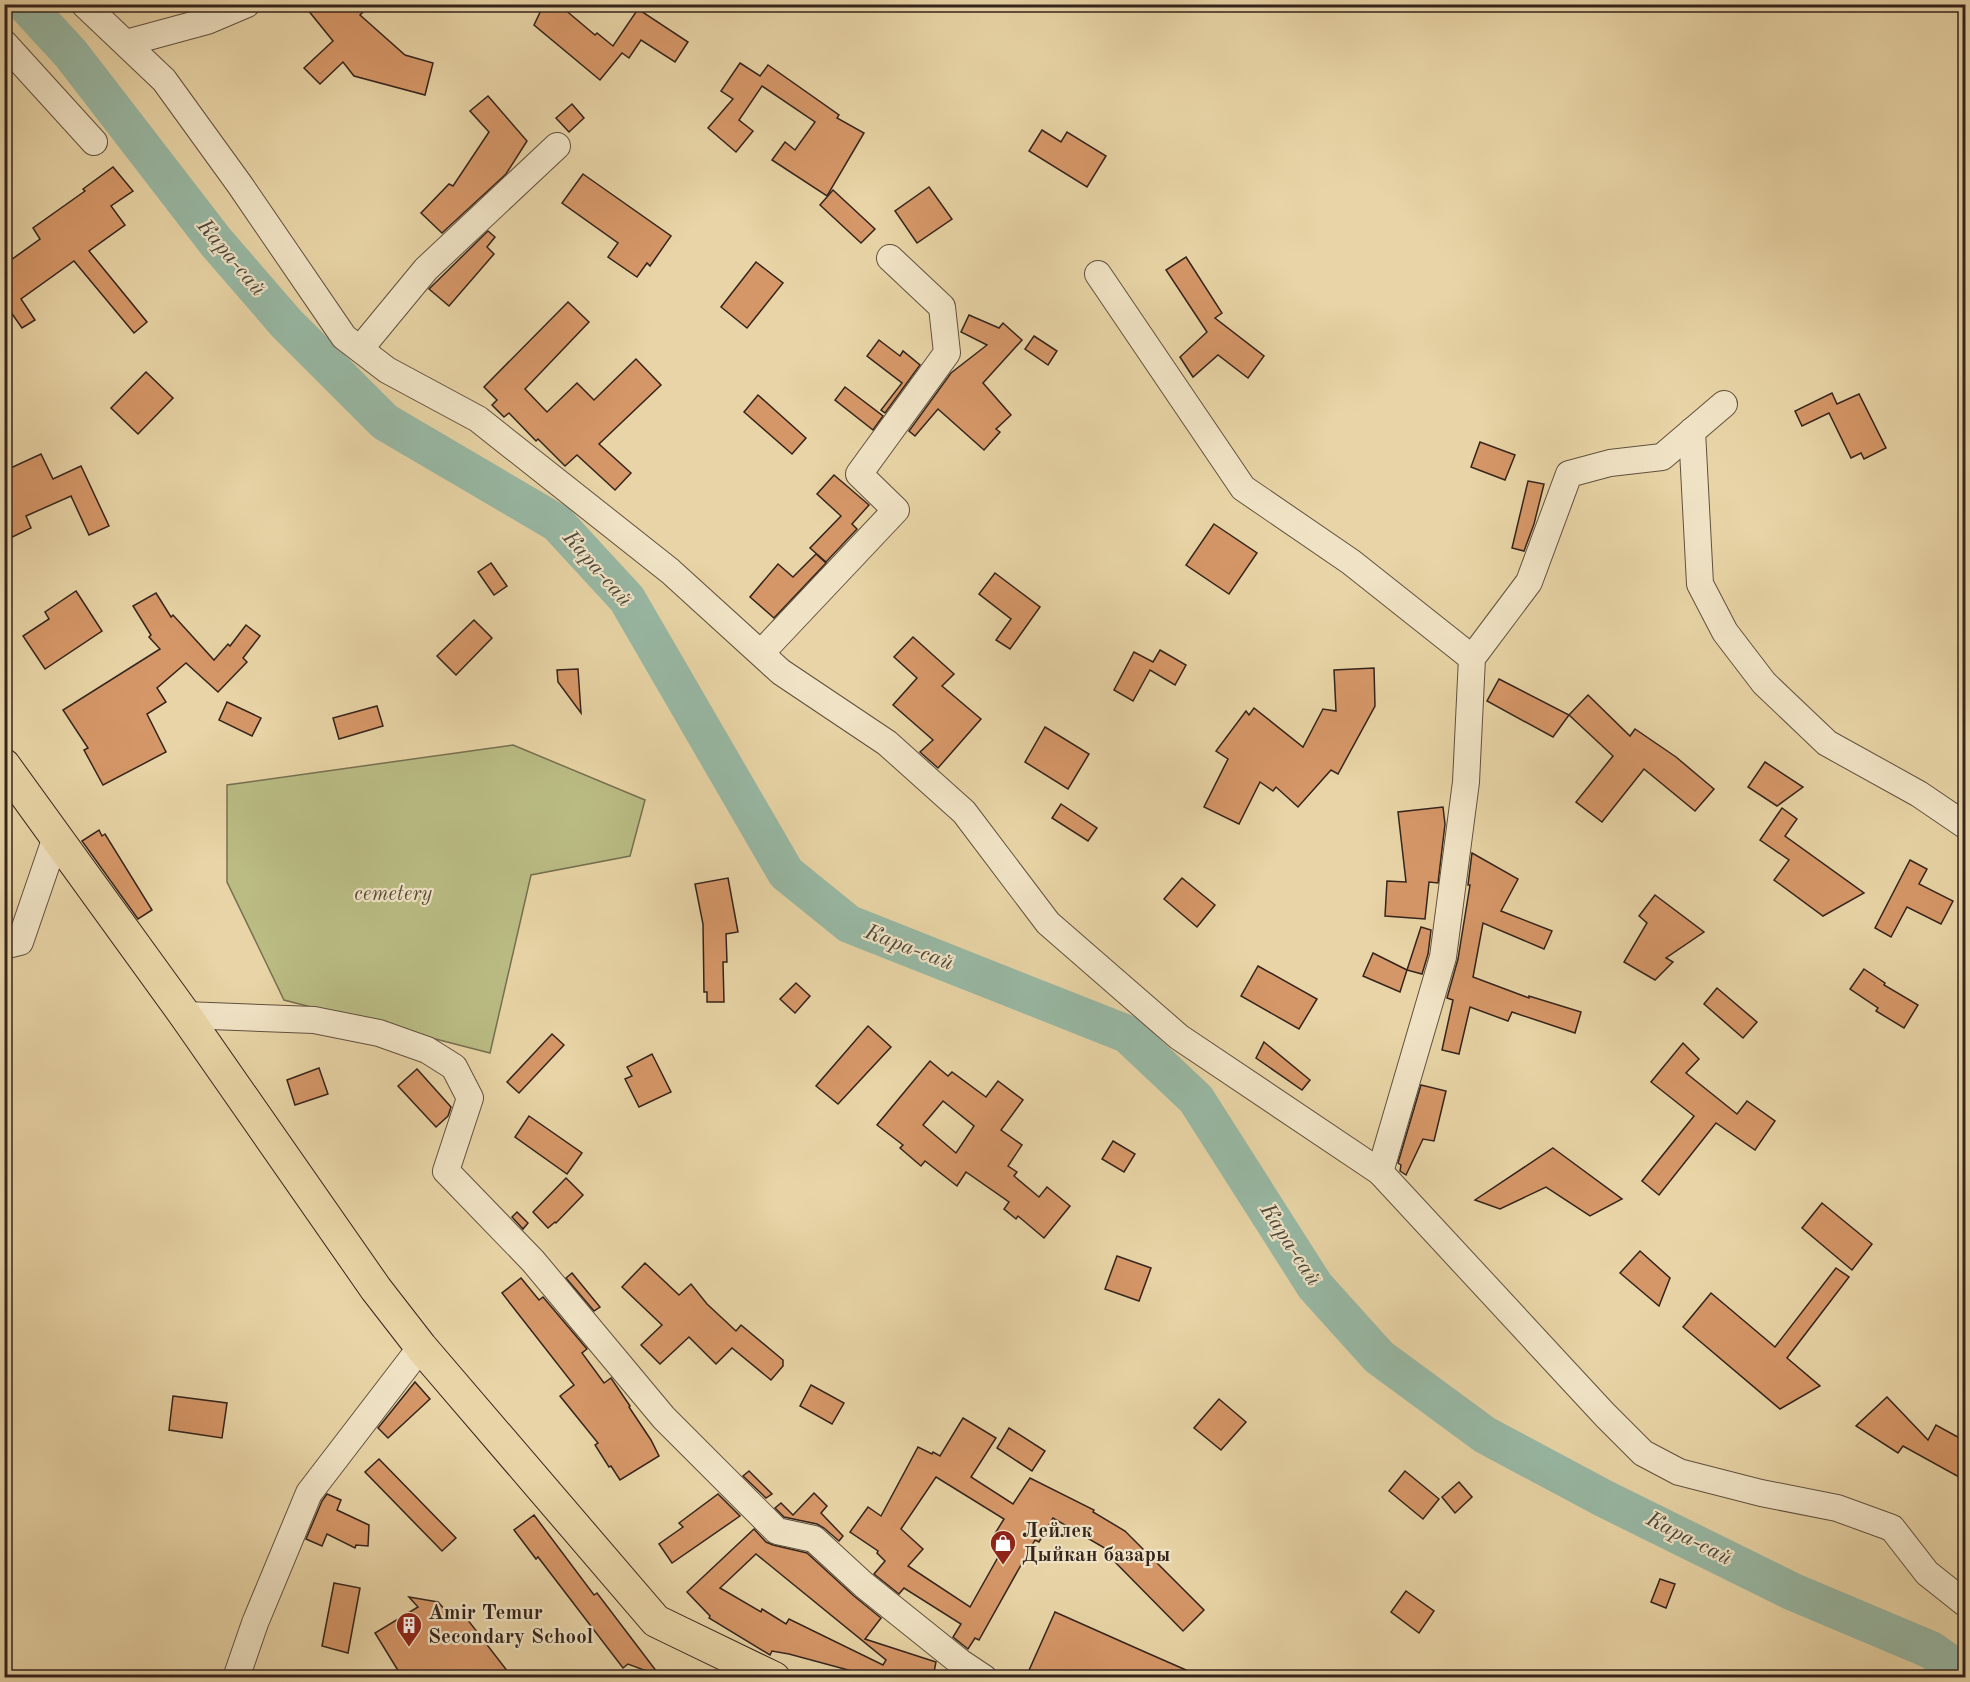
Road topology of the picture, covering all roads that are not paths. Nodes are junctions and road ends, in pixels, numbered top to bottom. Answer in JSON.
{"nodes":[{"id":1,"x":84,"y":4,"type":"edge"},
{"id":2,"x":248,"y":4,"type":"edge"},
{"id":3,"x":4,"y":43,"type":"edge"},
{"id":4,"x":126,"y":43,"type":"junction"},
{"id":5,"x":94,"y":142,"type":"dead end"},
{"id":6,"x":557,"y":146,"type":"dead end"},
{"id":7,"x":890,"y":258,"type":"dead end"},
{"id":8,"x":1098,"y":274,"type":"dead end"},
{"id":9,"x":360,"y":349,"type":"junction"},
{"id":10,"x":1724,"y":404,"type":"dead end"},
{"id":11,"x":1692,"y":431,"type":"junction"},
{"id":12,"x":760,"y":653,"type":"junction"},
{"id":13,"x":1472,"y":658,"type":"junction"},
{"id":14,"x":4,"y":765,"type":"edge"},
{"id":15,"x":1965,"y":826,"type":"edge"},
{"id":16,"x":56,"y":837,"type":"junction"},
{"id":17,"x":4,"y":946,"type":"edge"},
{"id":18,"x":185,"y":1015,"type":"junction"},
{"id":19,"x":1380,"y":1172,"type":"junction"},
{"id":20,"x":421,"y":1347,"type":"junction"},
{"id":21,"x":1965,"y":1604,"type":"edge"},
{"id":22,"x":236,"y":1677,"type":"edge"},
{"id":23,"x":774,"y":1677,"type":"edge"},
{"id":24,"x":984,"y":1677,"type":"edge"}],
"edges":[{"from":1,"to":4,"type":"street"},
{"from":2,"to":4,"type":"street"},
{"from":3,"to":5,"type":"street"},
{"from":4,"to":9,"type":"street"},
{"from":6,"to":9,"type":"street"},
{"from":7,"to":12,"type":"street"},
{"from":8,"to":13,"type":"street"},
{"from":9,"to":12,"type":"street"},
{"from":10,"to":11,"type":"street"},
{"from":11,"to":13,"type":"street"},
{"from":11,"to":15,"type":"street"},
{"from":12,"to":19,"type":"street"},
{"from":13,"to":19,"type":"street"},
{"from":14,"to":16,"type":"main road"},
{"from":16,"to":17,"type":"street"},
{"from":16,"to":18,"type":"main road"},
{"from":18,"to":20,"type":"main road"},
{"from":18,"to":24,"type":"street"},
{"from":19,"to":21,"type":"street"},
{"from":20,"to":22,"type":"street"},
{"from":20,"to":23,"type":"main road"}]}
